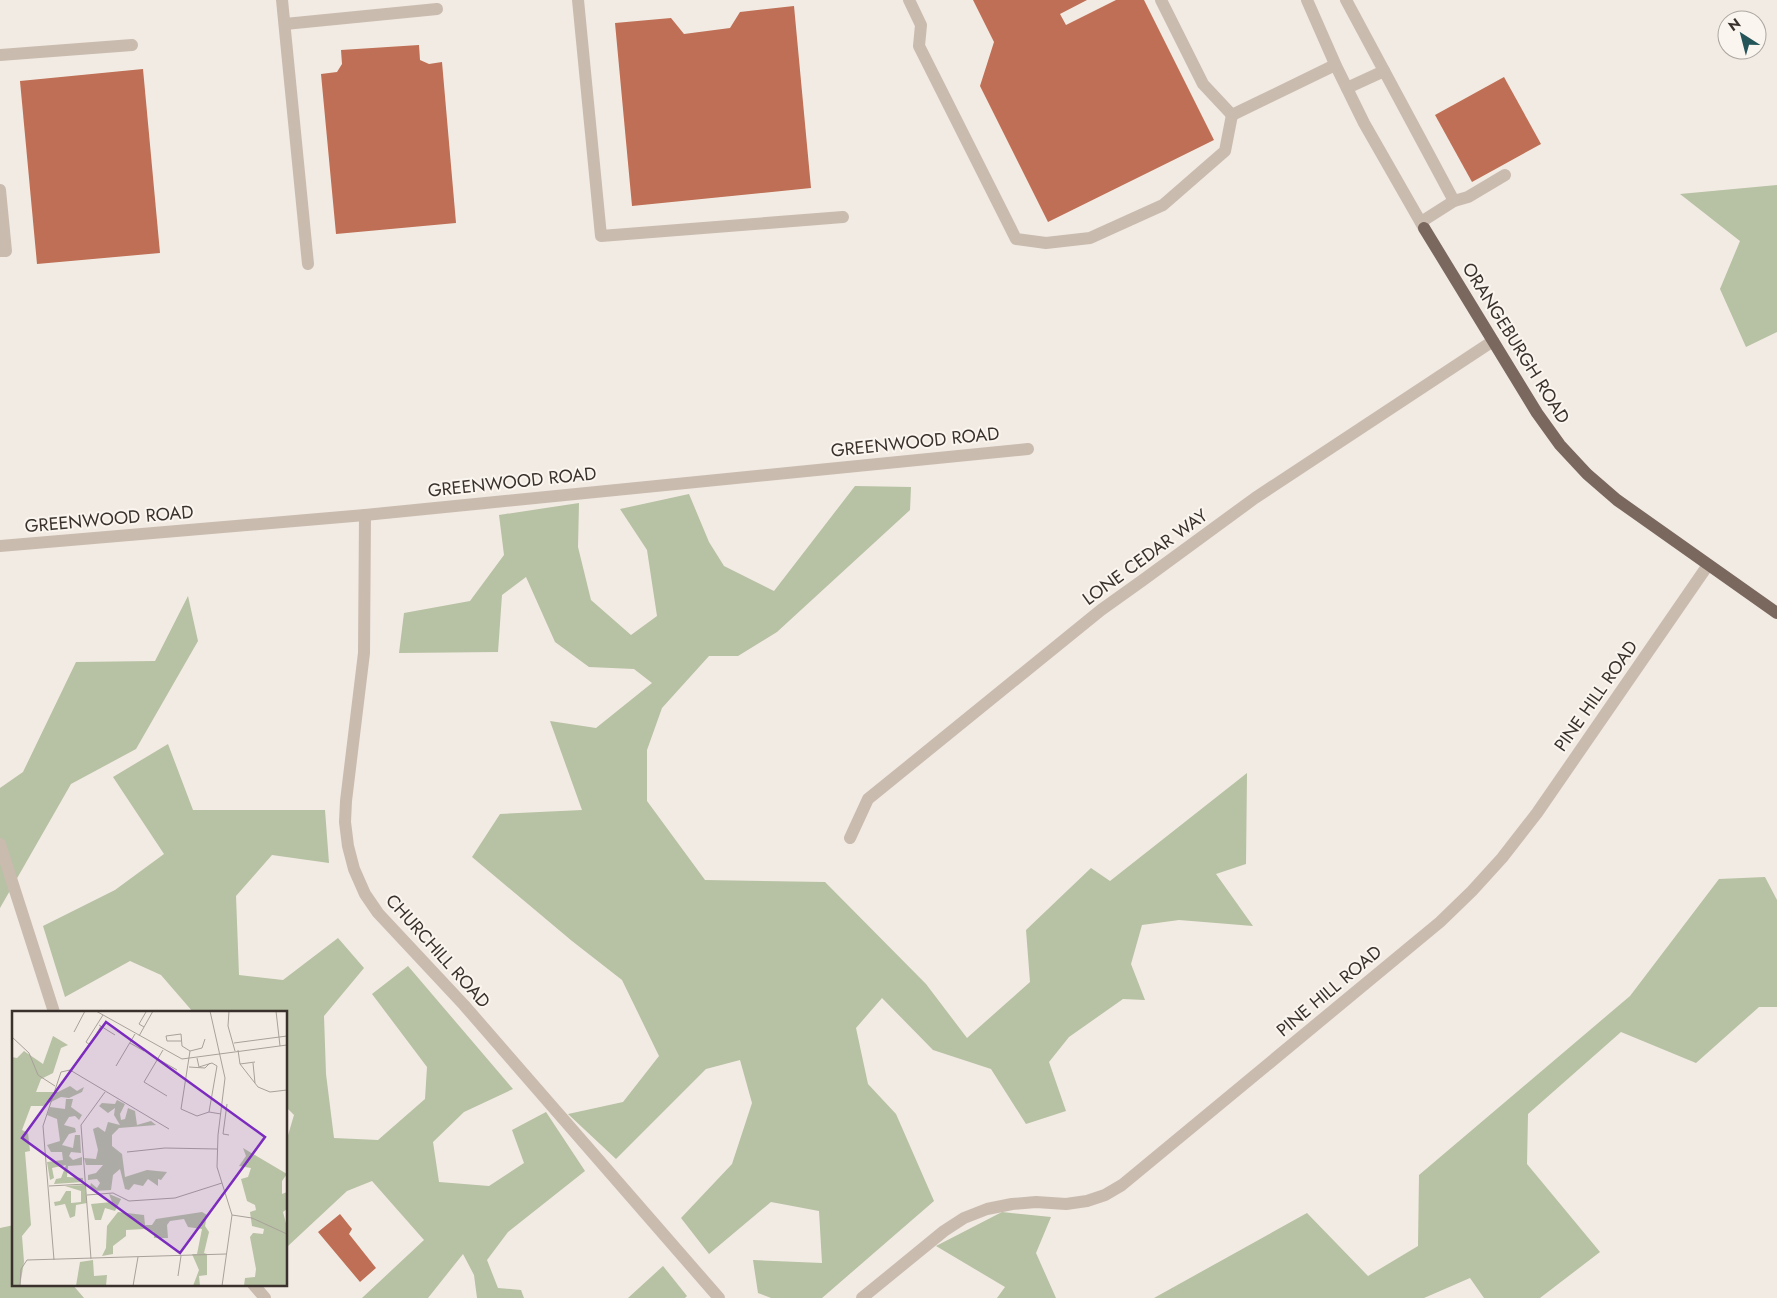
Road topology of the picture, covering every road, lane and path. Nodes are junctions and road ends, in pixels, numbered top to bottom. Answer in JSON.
{"nodes":[{"id":1,"x":282,"y":0,"type":"edge"},
{"id":2,"x":578,"y":0,"type":"edge"},
{"id":3,"x":909,"y":0,"type":"edge"},
{"id":4,"x":1161,"y":0,"type":"edge"},
{"id":5,"x":1307,"y":0,"type":"edge"},
{"id":6,"x":1346,"y":0,"type":"edge"},
{"id":7,"x":438,"y":9,"type":"dead end"},
{"id":8,"x":285,"y":24,"type":"junction"},
{"id":9,"x":132,"y":45,"type":"dead end"},
{"id":10,"x":0,"y":55,"type":"edge"},
{"id":11,"x":1335,"y":64,"type":"junction"},
{"id":12,"x":1384,"y":71,"type":"junction"},
{"id":13,"x":1346,"y":88,"type":"junction"},
{"id":14,"x":1232,"y":115,"type":"junction"},
{"id":15,"x":1505,"y":175,"type":"dead end"},
{"id":16,"x":0,"y":190,"type":"edge"},
{"id":17,"x":1454,"y":201,"type":"junction"},
{"id":18,"x":843,"y":217,"type":"dead end"},
{"id":19,"x":1423,"y":225,"type":"junction"},
{"id":20,"x":0,"y":251,"type":"edge"},
{"id":21,"x":308,"y":264,"type":"dead end"},
{"id":22,"x":1493,"y":341,"type":"junction"},
{"id":23,"x":1028,"y":448,"type":"dead end"},
{"id":24,"x":365,"y":515,"type":"junction"},
{"id":25,"x":0,"y":546,"type":"edge"},
{"id":26,"x":1708,"y":565,"type":"junction"},
{"id":27,"x":1777,"y":613,"type":"edge"},
{"id":28,"x":850,"y":838,"type":"dead end"},
{"id":29,"x":0,"y":844,"type":"edge"},
{"id":30,"x":54,"y":1011,"type":"edge"},
{"id":31,"x":255,"y":1286,"type":"edge"},
{"id":32,"x":712,"y":1296,"type":"edge"},
{"id":33,"x":265,"y":1298,"type":"edge"},
{"id":34,"x":862,"y":1298,"type":"edge"}],
"edges":[{"from":1,"to":8,"type":"street"},
{"from":2,"to":18,"type":"street"},
{"from":3,"to":14,"type":"street"},
{"from":4,"to":14,"type":"street"},
{"from":5,"to":11,"type":"street"},
{"from":6,"to":12,"type":"street"},
{"from":7,"to":8,"type":"street"},
{"from":8,"to":21,"type":"street"},
{"from":9,"to":10,"type":"street"},
{"from":11,"to":13,"type":"street"},
{"from":11,"to":14,"type":"street"},
{"from":12,"to":13,"type":"street"},
{"from":12,"to":17,"type":"street"},
{"from":13,"to":19,"type":"street"},
{"from":15,"to":17,"type":"street"},
{"from":16,"to":20,"type":"street"},
{"from":17,"to":19,"type":"street"},
{"from":19,"to":22,"type":"main road","name":"ORANGEBURGH ROAD"},
{"from":22,"to":26,"type":"main road","name":"ORANGEBURGH ROAD"},
{"from":22,"to":28,"type":"street","name":"LONE CEDAR WAY"},
{"from":23,"to":24,"type":"street","name":"GREENWOOD ROAD"},
{"from":24,"to":25,"type":"street","name":"GREENWOOD ROAD"},
{"from":24,"to":32,"type":"street","name":"CHURCHILL ROAD"},
{"from":26,"to":27,"type":"main road","name":"ORANGEBURGH ROAD"},
{"from":26,"to":34,"type":"street","name":"PINE HILL ROAD"},
{"from":29,"to":30,"type":"street"},
{"from":31,"to":33,"type":"street"}]}
